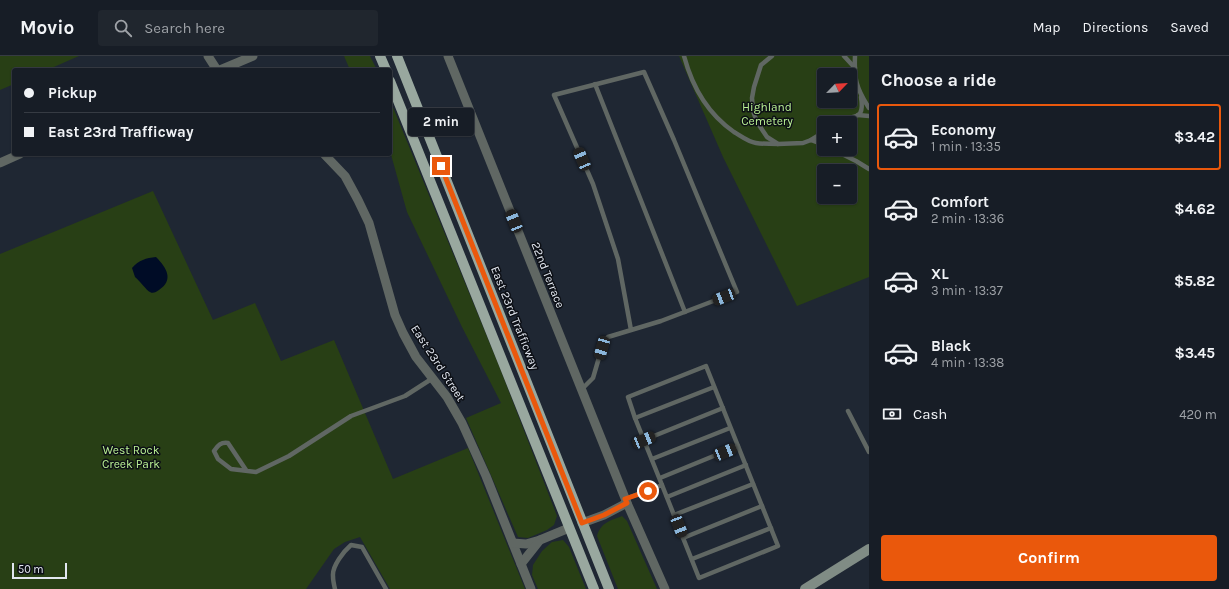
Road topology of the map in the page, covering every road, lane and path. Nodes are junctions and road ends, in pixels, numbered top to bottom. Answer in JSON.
{"nodes":[{"id":1,"x":208,"y":56,"type":"edge"},
{"id":2,"x":253,"y":56,"type":"edge"},
{"id":3,"x":380,"y":56,"type":"edge"},
{"id":4,"x":397,"y":56,"type":"edge"},
{"id":5,"x":448,"y":56,"type":"edge"},
{"id":6,"x":684,"y":56,"type":"edge"},
{"id":7,"x":772,"y":56,"type":"edge"},
{"id":8,"x":844,"y":56,"type":"edge"},
{"id":9,"x":855,"y":56,"type":"edge"},
{"id":10,"x":217,"y":68,"type":"edge"},
{"id":11,"x":223,"y":68,"type":"edge"},
{"id":12,"x":385,"y":68,"type":"edge"},
{"id":13,"x":855,"y":68,"type":"joint"},
{"id":14,"x":857,"y":83,"type":"edge"},
{"id":15,"x":595,"y":84,"type":"junction"},
{"id":16,"x":392,"y":86,"type":"edge"},
{"id":17,"x":860,"y":95,"type":"junction"},
{"id":18,"x":869,"y":108,"type":"edge"},
{"id":19,"x":858,"y":115,"type":"joint"},
{"id":20,"x":869,"y":116,"type":"edge"},
{"id":21,"x":817,"y":136,"type":"edge"},
{"id":22,"x":811,"y":140,"type":"junction"},
{"id":23,"x":817,"y":142,"type":"edge"},
{"id":24,"x":778,"y":144,"type":"junction"},
{"id":25,"x":16,"y":156,"type":"edge"},
{"id":26,"x":326,"y":156,"type":"edge"},
{"id":27,"x":846,"y":156,"type":"edge"},
{"id":28,"x":0,"y":163,"type":"edge"},
{"id":29,"x":869,"y":169,"type":"edge"},
{"id":30,"x":685,"y":312,"type":"junction"},
{"id":31,"x":631,"y":330,"type":"junction"},
{"id":32,"x":433,"y":378,"type":"junction"},
{"id":33,"x":714,"y":387,"type":"junction"},
{"id":34,"x":581,"y":390,"type":"junction"},
{"id":35,"x":722,"y":408,"type":"junction"},
{"id":36,"x":848,"y":412,"type":"dead end"},
{"id":37,"x":636,"y":418,"type":"junction"},
{"id":38,"x":730,"y":428,"type":"junction"},
{"id":39,"x":644,"y":440,"type":"junction"},
{"id":40,"x":738,"y":446,"type":"junction"},
{"id":41,"x":869,"y":452,"type":"edge"},
{"id":42,"x":652,"y":459,"type":"junction"},
{"id":43,"x":746,"y":465,"type":"junction"},
{"id":44,"x":246,"y":470,"type":"junction"},
{"id":45,"x":660,"y":478,"type":"junction"},
{"id":46,"x":753,"y":484,"type":"junction"},
{"id":47,"x":662,"y":485,"type":"junction"},
{"id":48,"x":667,"y":497,"type":"junction"},
{"id":49,"x":626,"y":501,"type":"junction"},
{"id":50,"x":762,"y":506,"type":"junction"},
{"id":51,"x":674,"y":515,"type":"junction"},
{"id":52,"x":582,"y":523,"type":"junction"},
{"id":53,"x":570,"y":528,"type":"junction"},
{"id":54,"x":771,"y":528,"type":"junction"},
{"id":55,"x":683,"y":538,"type":"junction"},
{"id":56,"x":540,"y":540,"type":"junction"},
{"id":57,"x":513,"y":542,"type":"junction"},
{"id":58,"x":869,"y":548,"type":"edge"},
{"id":59,"x":692,"y":559,"type":"junction"},
{"id":60,"x":521,"y":564,"type":"junction"},
{"id":61,"x":335,"y":589,"type":"edge"},
{"id":62,"x":386,"y":589,"type":"edge"},
{"id":63,"x":531,"y":589,"type":"edge"},
{"id":64,"x":594,"y":589,"type":"edge"},
{"id":65,"x":609,"y":589,"type":"edge"},
{"id":66,"x":665,"y":589,"type":"edge"},
{"id":67,"x":805,"y":589,"type":"edge"}],
"edges":[{"from":1,"to":10,"type":"street"},
{"from":2,"to":11,"type":"street"},
{"from":3,"to":12,"type":"main road"},
{"from":4,"to":52,"type":"main road","name":"East 23rd Trafficway"},
{"from":5,"to":34,"type":"street","name":"22nd Terrace"},
{"from":6,"to":24,"type":"lane"},
{"from":7,"to":24,"type":"lane"},
{"from":8,"to":13,"type":"lane"},
{"from":9,"to":13,"type":"lane"},
{"from":14,"to":17,"type":"lane"},
{"from":15,"to":30,"type":"lane"},
{"from":15,"to":30,"type":"lane"},
{"from":15,"to":31,"type":"lane"},
{"from":16,"to":53,"type":"main road"},
{"from":17,"to":18,"type":"lane"},
{"from":17,"to":19,"type":"lane"},
{"from":19,"to":20,"type":"lane"},
{"from":21,"to":22,"type":"lane"},
{"from":22,"to":23,"type":"lane"},
{"from":22,"to":24,"type":"lane"},
{"from":25,"to":28,"type":"street"},
{"from":26,"to":32,"type":"street","name":"East 23rd Street"},
{"from":27,"to":29,"type":"lane"},
{"from":30,"to":31,"type":"lane"},
{"from":31,"to":34,"type":"lane"},
{"from":32,"to":44,"type":"lane"},
{"from":32,"to":57,"type":"street","name":"East 23rd Street"},
{"from":33,"to":35,"type":"lane"},
{"from":33,"to":37,"type":"lane"},
{"from":33,"to":37,"type":"lane"},
{"from":34,"to":49,"type":"street","name":"22nd Terrace"},
{"from":35,"to":38,"type":"lane"},
{"from":35,"to":39,"type":"lane"},
{"from":36,"to":41,"type":"lane"},
{"from":37,"to":39,"type":"lane"},
{"from":38,"to":40,"type":"lane"},
{"from":38,"to":42,"type":"lane"},
{"from":39,"to":42,"type":"lane"},
{"from":40,"to":43,"type":"lane"},
{"from":40,"to":45,"type":"lane"},
{"from":42,"to":45,"type":"lane"},
{"from":43,"to":46,"type":"lane"},
{"from":43,"to":48,"type":"lane"},
{"from":44,"to":44,"type":"lane"},
{"from":45,"to":47,"type":"lane"},
{"from":46,"to":50,"type":"lane"},
{"from":46,"to":51,"type":"lane"},
{"from":47,"to":48,"type":"lane"},
{"from":47,"to":49,"type":"lane"},
{"from":48,"to":51,"type":"lane"},
{"from":49,"to":52,"type":"street"},
{"from":49,"to":66,"type":"street","name":"22nd Terrace"},
{"from":50,"to":54,"type":"lane"},
{"from":50,"to":55,"type":"lane"},
{"from":51,"to":55,"type":"lane"},
{"from":52,"to":65,"type":"main road","name":"East 23rd Trafficway"},
{"from":53,"to":56,"type":"street"},
{"from":53,"to":64,"type":"main road"},
{"from":54,"to":59,"type":"lane"},
{"from":54,"to":59,"type":"lane"},
{"from":55,"to":59,"type":"lane"},
{"from":56,"to":57,"type":"street"},
{"from":56,"to":60,"type":"street"},
{"from":57,"to":60,"type":"street","name":"East 23rd Street"},
{"from":58,"to":67,"type":"main road"},
{"from":60,"to":63,"type":"street","name":"East 23rd Street"},
{"from":61,"to":62,"type":"lane"}]}
